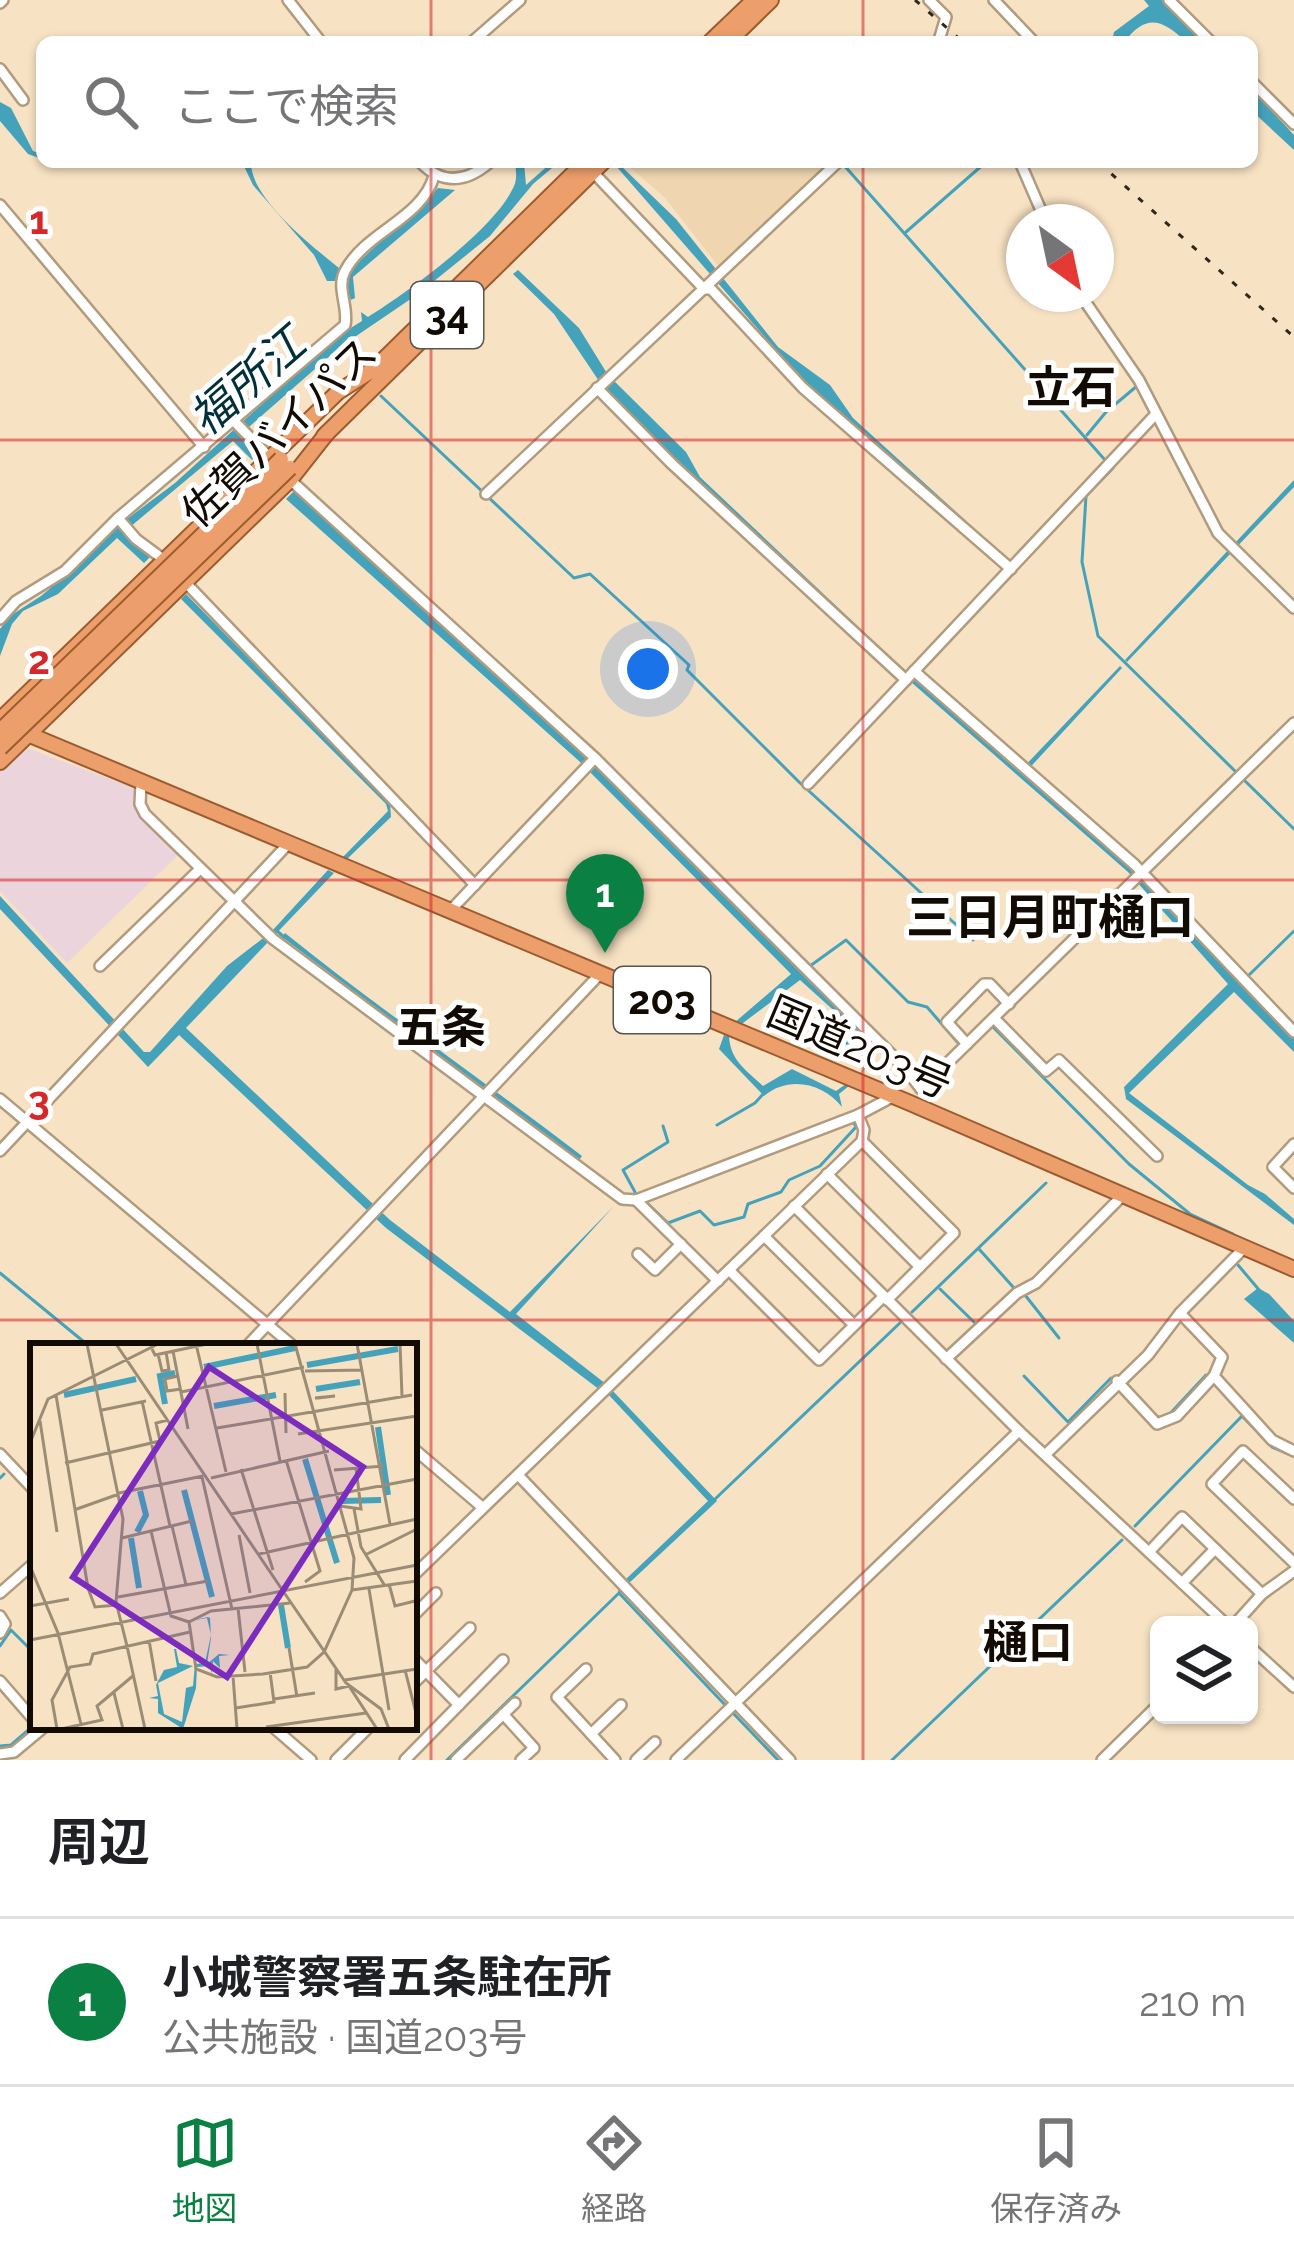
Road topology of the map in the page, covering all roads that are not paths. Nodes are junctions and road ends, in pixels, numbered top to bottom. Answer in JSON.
{"nodes":[{"id":1,"x":288,"y":0,"type":"edge"},
{"id":2,"x":520,"y":0,"type":"edge"},
{"id":3,"x":754,"y":0,"type":"edge"},
{"id":4,"x":771,"y":0,"type":"edge"},
{"id":5,"x":929,"y":0,"type":"edge"},
{"id":6,"x":994,"y":0,"type":"edge"},
{"id":7,"x":1169,"y":0,"type":"edge"},
{"id":8,"x":316,"y":36,"type":"edge"},
{"id":9,"x":478,"y":36,"type":"edge"},
{"id":10,"x":716,"y":36,"type":"edge"},
{"id":11,"x":734,"y":36,"type":"edge"},
{"id":12,"x":940,"y":36,"type":"edge"},
{"id":13,"x":1028,"y":36,"type":"edge"},
{"id":14,"x":1205,"y":36,"type":"edge"},
{"id":15,"x":0,"y":69,"type":"edge"},
{"id":16,"x":1258,"y":88,"type":"edge"},
{"id":17,"x":23,"y":100,"type":"dead end"},
{"id":18,"x":1294,"y":124,"type":"edge"},
{"id":19,"x":426,"y":168,"type":"edge"},
{"id":20,"x":481,"y":168,"type":"edge"},
{"id":21,"x":586,"y":168,"type":"edge"},
{"id":22,"x":586,"y":168,"type":"edge"},
{"id":23,"x":594,"y":168,"type":"edge"},
{"id":24,"x":832,"y":168,"type":"edge"},
{"id":25,"x":1023,"y":168,"type":"edge"},
{"id":26,"x":434,"y":176,"type":"junction"},
{"id":27,"x":1038,"y":204,"type":"edge"},
{"id":28,"x":0,"y":205,"type":"edge"},
{"id":29,"x":708,"y":285,"type":"junction"},
{"id":30,"x":1092,"y":312,"type":"edge"},
{"id":31,"x":599,"y":386,"type":"junction"},
{"id":32,"x":1155,"y":415,"type":"junction"},
{"id":33,"x":234,"y":422,"type":"junction"},
{"id":34,"x":204,"y":447,"type":"junction"},
{"id":35,"x":283,"y":466,"type":"junction"},
{"id":36,"x":486,"y":494,"type":"dead end"},
{"id":37,"x":118,"y":518,"type":"junction"},
{"id":38,"x":163,"y":559,"type":"junction"},
{"id":39,"x":1011,"y":568,"type":"junction"},
{"id":40,"x":184,"y":582,"type":"junction"},
{"id":41,"x":1294,"y":608,"type":"edge"},
{"id":42,"x":0,"y":619,"type":"edge"},
{"id":43,"x":910,"y":676,"type":"junction"},
{"id":44,"x":1294,"y":723,"type":"edge"},
{"id":45,"x":0,"y":724,"type":"edge"},
{"id":46,"x":28,"y":734,"type":"junction"},
{"id":47,"x":0,"y":748,"type":"edge"},
{"id":48,"x":595,"y":758,"type":"junction"},
{"id":49,"x":0,"y":762,"type":"edge"},
{"id":50,"x":141,"y":784,"type":"junction"},
{"id":51,"x":808,"y":784,"type":"dead end"},
{"id":52,"x":289,"y":843,"type":"junction"},
{"id":53,"x":200,"y":869,"type":"junction"},
{"id":54,"x":1143,"y":874,"type":"junction"},
{"id":55,"x":475,"y":885,"type":"junction"},
{"id":56,"x":231,"y":902,"type":"junction"},
{"id":57,"x":449,"y":912,"type":"junction"},
{"id":58,"x":100,"y":966,"type":"dead end"},
{"id":59,"x":600,"y":974,"type":"junction"},
{"id":60,"x":1009,"y":1004,"type":"junction"},
{"id":61,"x":994,"y":1018,"type":"junction"},
{"id":62,"x":1294,"y":1032,"type":"edge"},
{"id":63,"x":964,"y":1041,"type":"junction"},
{"id":64,"x":921,"y":1089,"type":"junction"},
{"id":65,"x":484,"y":1097,"type":"junction"},
{"id":66,"x":892,"y":1097,"type":"junction"},
{"id":67,"x":0,"y":1099,"type":"edge"},
{"id":68,"x":910,"y":1103,"type":"junction"},
{"id":69,"x":857,"y":1115,"type":"junction"},
{"id":70,"x":28,"y":1122,"type":"junction"},
{"id":71,"x":862,"y":1141,"type":"junction"},
{"id":72,"x":1294,"y":1144,"type":"edge"},
{"id":73,"x":0,"y":1151,"type":"edge"},
{"id":74,"x":1157,"y":1156,"type":"dead end"},
{"id":75,"x":827,"y":1174,"type":"junction"},
{"id":76,"x":1294,"y":1187,"type":"edge"},
{"id":77,"x":1123,"y":1195,"type":"junction"},
{"id":78,"x":636,"y":1199,"type":"junction"},
{"id":79,"x":794,"y":1206,"type":"junction"},
{"id":80,"x":764,"y":1236,"type":"junction"},
{"id":81,"x":681,"y":1244,"type":"junction"},
{"id":82,"x":1245,"y":1247,"type":"junction"},
{"id":83,"x":638,"y":1254,"type":"dead end"},
{"id":84,"x":920,"y":1267,"type":"junction"},
{"id":85,"x":1294,"y":1268,"type":"edge"},
{"id":86,"x":729,"y":1270,"type":"junction"},
{"id":87,"x":718,"y":1281,"type":"junction"},
{"id":88,"x":885,"y":1298,"type":"junction"},
{"id":89,"x":1180,"y":1312,"type":"junction"},
{"id":90,"x":268,"y":1325,"type":"junction"},
{"id":91,"x":854,"y":1325,"type":"junction"},
{"id":92,"x":251,"y":1343,"type":"edge"},
{"id":93,"x":289,"y":1343,"type":"edge"},
{"id":94,"x":946,"y":1359,"type":"junction"},
{"id":95,"x":1214,"y":1376,"type":"junction"},
{"id":96,"x":1118,"y":1381,"type":"junction"},
{"id":97,"x":1019,"y":1432,"type":"junction"},
{"id":98,"x":1294,"y":1451,"type":"edge"},
{"id":99,"x":417,"y":1452,"type":"edge"},
{"id":100,"x":0,"y":1454,"type":"edge"},
{"id":101,"x":1046,"y":1454,"type":"junction"},
{"id":102,"x":519,"y":1476,"type":"junction"},
{"id":103,"x":30,"y":1486,"type":"edge"},
{"id":104,"x":1294,"y":1499,"type":"edge"},
{"id":105,"x":482,"y":1507,"type":"junction"},
{"id":106,"x":1215,"y":1549,"type":"junction"},
{"id":107,"x":1149,"y":1552,"type":"junction"},
{"id":108,"x":30,"y":1567,"type":"edge"},
{"id":109,"x":1294,"y":1567,"type":"edge"},
{"id":110,"x":417,"y":1572,"type":"edge"},
{"id":111,"x":1182,"y":1583,"type":"junction"},
{"id":112,"x":0,"y":1593,"type":"edge"},
{"id":113,"x":436,"y":1593,"type":"dead end"},
{"id":114,"x":1262,"y":1594,"type":"junction"},
{"id":115,"x":417,"y":1612,"type":"edge"},
{"id":116,"x":0,"y":1616,"type":"edge"},
{"id":117,"x":1220,"y":1616,"type":"edge"},
{"id":118,"x":1239,"y":1616,"type":"edge"},
{"id":119,"x":470,"y":1628,"type":"dead end"},
{"id":120,"x":0,"y":1633,"type":"edge"},
{"id":121,"x":1258,"y":1654,"type":"edge"},
{"id":122,"x":503,"y":1660,"type":"dead end"},
{"id":123,"x":417,"y":1662,"type":"edge"},
{"id":124,"x":586,"y":1669,"type":"dead end"},
{"id":125,"x":426,"y":1671,"type":"junction"},
{"id":126,"x":417,"y":1680,"type":"edge"},
{"id":127,"x":0,"y":1681,"type":"edge"},
{"id":128,"x":1294,"y":1687,"type":"edge"},
{"id":129,"x":515,"y":1703,"type":"dead end"},
{"id":130,"x":459,"y":1705,"type":"junction"},
{"id":131,"x":621,"y":1705,"type":"dead end"},
{"id":132,"x":731,"y":1707,"type":"junction"},
{"id":133,"x":1150,"y":1713,"type":"edge"},
{"id":134,"x":503,"y":1714,"type":"junction"},
{"id":135,"x":30,"y":1716,"type":"edge"},
{"id":136,"x":40,"y":1730,"type":"edge"},
{"id":137,"x":276,"y":1730,"type":"edge"},
{"id":138,"x":298,"y":1730,"type":"edge"},
{"id":139,"x":366,"y":1730,"type":"edge"},
{"id":140,"x":591,"y":1734,"type":"junction"},
{"id":141,"x":288,"y":1740,"type":"junction"},
{"id":142,"x":655,"y":1742,"type":"dead end"},
{"id":143,"x":468,"y":1748,"type":"junction"},
{"id":144,"x":0,"y":1754,"type":"edge"},
{"id":145,"x":678,"y":1759,"type":"edge"},
{"id":146,"x":311,"y":1760,"type":"edge"},
{"id":147,"x":336,"y":1760,"type":"edge"},
{"id":148,"x":405,"y":1760,"type":"edge"},
{"id":149,"x":456,"y":1760,"type":"edge"},
{"id":150,"x":479,"y":1760,"type":"edge"},
{"id":151,"x":521,"y":1760,"type":"edge"},
{"id":152,"x":614,"y":1760,"type":"edge"},
{"id":153,"x":636,"y":1760,"type":"edge"},
{"id":154,"x":790,"y":1760,"type":"edge"},
{"id":155,"x":1102,"y":1760,"type":"edge"}],
"edges":[{"from":1,"to":8,"type":"street"},
{"from":2,"to":9,"type":"street"},
{"from":3,"to":10,"type":"highway"},
{"from":4,"to":11,"type":"highway"},
{"from":5,"to":12,"type":"street"},
{"from":6,"to":13,"type":"street"},
{"from":7,"to":14,"type":"street"},
{"from":15,"to":17,"type":"street"},
{"from":16,"to":18,"type":"street"},
{"from":19,"to":26,"type":"street"},
{"from":20,"to":26,"type":"street"},
{"from":21,"to":35,"type":"highway","name":"佐賀バイパス","number":"34"},
{"from":22,"to":35,"type":"highway","name":"佐賀バイパス","number":"34"},
{"from":23,"to":29,"type":"street"},
{"from":24,"to":29,"type":"street"},
{"from":25,"to":27,"type":"street"},
{"from":26,"to":33,"type":"street"},
{"from":28,"to":34,"type":"street"},
{"from":29,"to":31,"type":"street"},
{"from":29,"to":39,"type":"street"},
{"from":30,"to":32,"type":"street"},
{"from":31,"to":36,"type":"street"},
{"from":31,"to":43,"type":"street"},
{"from":32,"to":39,"type":"street"},
{"from":32,"to":41,"type":"street"},
{"from":33,"to":34,"type":"street"},
{"from":33,"to":35,"type":"street"},
{"from":34,"to":37,"type":"street"},
{"from":35,"to":38,"type":"highway"},
{"from":35,"to":40,"type":"highway"},
{"from":35,"to":45,"type":"highway","name":"佐賀バイパス","number":"34","bridge":true},
{"from":35,"to":47,"type":"highway","name":"佐賀バイパス","number":"34","bridge":true},
{"from":35,"to":48,"type":"street"},
{"from":37,"to":38,"type":"street"},
{"from":37,"to":42,"type":"street"},
{"from":38,"to":45,"type":"highway"},
{"from":39,"to":43,"type":"street"},
{"from":40,"to":46,"type":"highway"},
{"from":40,"to":55,"type":"street"},
{"from":43,"to":51,"type":"street"},
{"from":43,"to":54,"type":"street"},
{"from":44,"to":54,"type":"street"},
{"from":45,"to":46,"type":"highway","name":"国道203号","number":"203"},
{"from":46,"to":49,"type":"highway"},
{"from":46,"to":50,"type":"highway","name":"国道203号","number":"203"},
{"from":48,"to":55,"type":"street"},
{"from":48,"to":64,"type":"street"},
{"from":50,"to":52,"type":"highway","name":"国道203号","number":"203"},
{"from":50,"to":53,"type":"street"},
{"from":52,"to":56,"type":"street"},
{"from":52,"to":57,"type":"highway","name":"国道203号","number":"203"},
{"from":53,"to":56,"type":"street"},
{"from":53,"to":58,"type":"street"},
{"from":54,"to":60,"type":"street"},
{"from":54,"to":62,"type":"street"},
{"from":55,"to":57,"type":"street"},
{"from":56,"to":65,"type":"street"},
{"from":56,"to":70,"type":"street"},
{"from":57,"to":59,"type":"highway","name":"国道203号","number":"203"},
{"from":59,"to":65,"type":"street"},
{"from":59,"to":66,"type":"highway","name":"国道203号","number":"203"},
{"from":60,"to":61,"type":"street"},
{"from":60,"to":63,"type":"street"},
{"from":61,"to":63,"type":"street"},
{"from":61,"to":74,"type":"street"},
{"from":63,"to":64,"type":"street"},
{"from":64,"to":68,"type":"street"},
{"from":65,"to":78,"type":"street"},
{"from":65,"to":90,"type":"street"},
{"from":66,"to":68,"type":"highway","name":"国道203号","number":"203"},
{"from":66,"to":69,"type":"street"},
{"from":67,"to":70,"type":"street"},
{"from":68,"to":77,"type":"highway","name":"国道203号","number":"203"},
{"from":69,"to":71,"type":"street"},
{"from":69,"to":78,"type":"street"},
{"from":70,"to":73,"type":"street"},
{"from":70,"to":90,"type":"street"},
{"from":71,"to":75,"type":"street"},
{"from":71,"to":84,"type":"street"},
{"from":72,"to":76,"type":"street"},
{"from":75,"to":79,"type":"street"},
{"from":75,"to":84,"type":"street"},
{"from":77,"to":82,"type":"highway","name":"国道203号","number":"203"},
{"from":77,"to":94,"type":"street"},
{"from":78,"to":81,"type":"street"},
{"from":79,"to":80,"type":"street"},
{"from":79,"to":88,"type":"street"},
{"from":80,"to":86,"type":"street"},
{"from":80,"to":91,"type":"street"},
{"from":81,"to":83,"type":"street"},
{"from":81,"to":87,"type":"street"},
{"from":82,"to":85,"type":"highway","name":"国道203号","number":"203"},
{"from":82,"to":89,"type":"street"},
{"from":84,"to":88,"type":"street"},
{"from":86,"to":87,"type":"street"},
{"from":86,"to":91,"type":"street"},
{"from":87,"to":102,"type":"street"},
{"from":88,"to":91,"type":"street"},
{"from":88,"to":94,"type":"street"},
{"from":89,"to":95,"type":"street"},
{"from":89,"to":96,"type":"street"},
{"from":90,"to":92,"type":"street"},
{"from":90,"to":93,"type":"street"},
{"from":94,"to":97,"type":"street"},
{"from":95,"to":96,"type":"street"},
{"from":95,"to":98,"type":"street"},
{"from":96,"to":101,"type":"street"},
{"from":97,"to":101,"type":"street"},
{"from":97,"to":132,"type":"street"},
{"from":99,"to":105,"type":"street"},
{"from":100,"to":103,"type":"street"},
{"from":101,"to":107,"type":"street"},
{"from":102,"to":105,"type":"street"},
{"from":102,"to":132,"type":"street"},
{"from":104,"to":109,"type":"street"},
{"from":105,"to":110,"type":"street"},
{"from":106,"to":107,"type":"street"},
{"from":106,"to":111,"type":"street"},
{"from":106,"to":114,"type":"street"},
{"from":107,"to":111,"type":"street"},
{"from":108,"to":112,"type":"street"},
{"from":109,"to":114,"type":"street"},
{"from":111,"to":117,"type":"street"},
{"from":113,"to":115,"type":"street"},
{"from":114,"to":118,"type":"street"},
{"from":116,"to":120,"type":"street"},
{"from":119,"to":125,"type":"street"},
{"from":121,"to":128,"type":"street"},
{"from":122,"to":130,"type":"street"},
{"from":123,"to":125,"type":"street"},
{"from":124,"to":140,"type":"street"},
{"from":125,"to":126,"type":"street"},
{"from":125,"to":130,"type":"street"},
{"from":127,"to":135,"type":"street"},
{"from":129,"to":134,"type":"street"},
{"from":130,"to":148,"type":"street"},
{"from":131,"to":140,"type":"street"},
{"from":132,"to":145,"type":"street"},
{"from":132,"to":154,"type":"street"},
{"from":133,"to":155,"type":"street"},
{"from":134,"to":143,"type":"street"},
{"from":134,"to":151,"type":"street"},
{"from":136,"to":144,"type":"street"},
{"from":137,"to":141,"type":"street"},
{"from":138,"to":141,"type":"street"},
{"from":139,"to":147,"type":"street"},
{"from":140,"to":152,"type":"street"},
{"from":141,"to":146,"type":"street"},
{"from":142,"to":153,"type":"street"},
{"from":143,"to":149,"type":"street"},
{"from":143,"to":150,"type":"street"}]}
